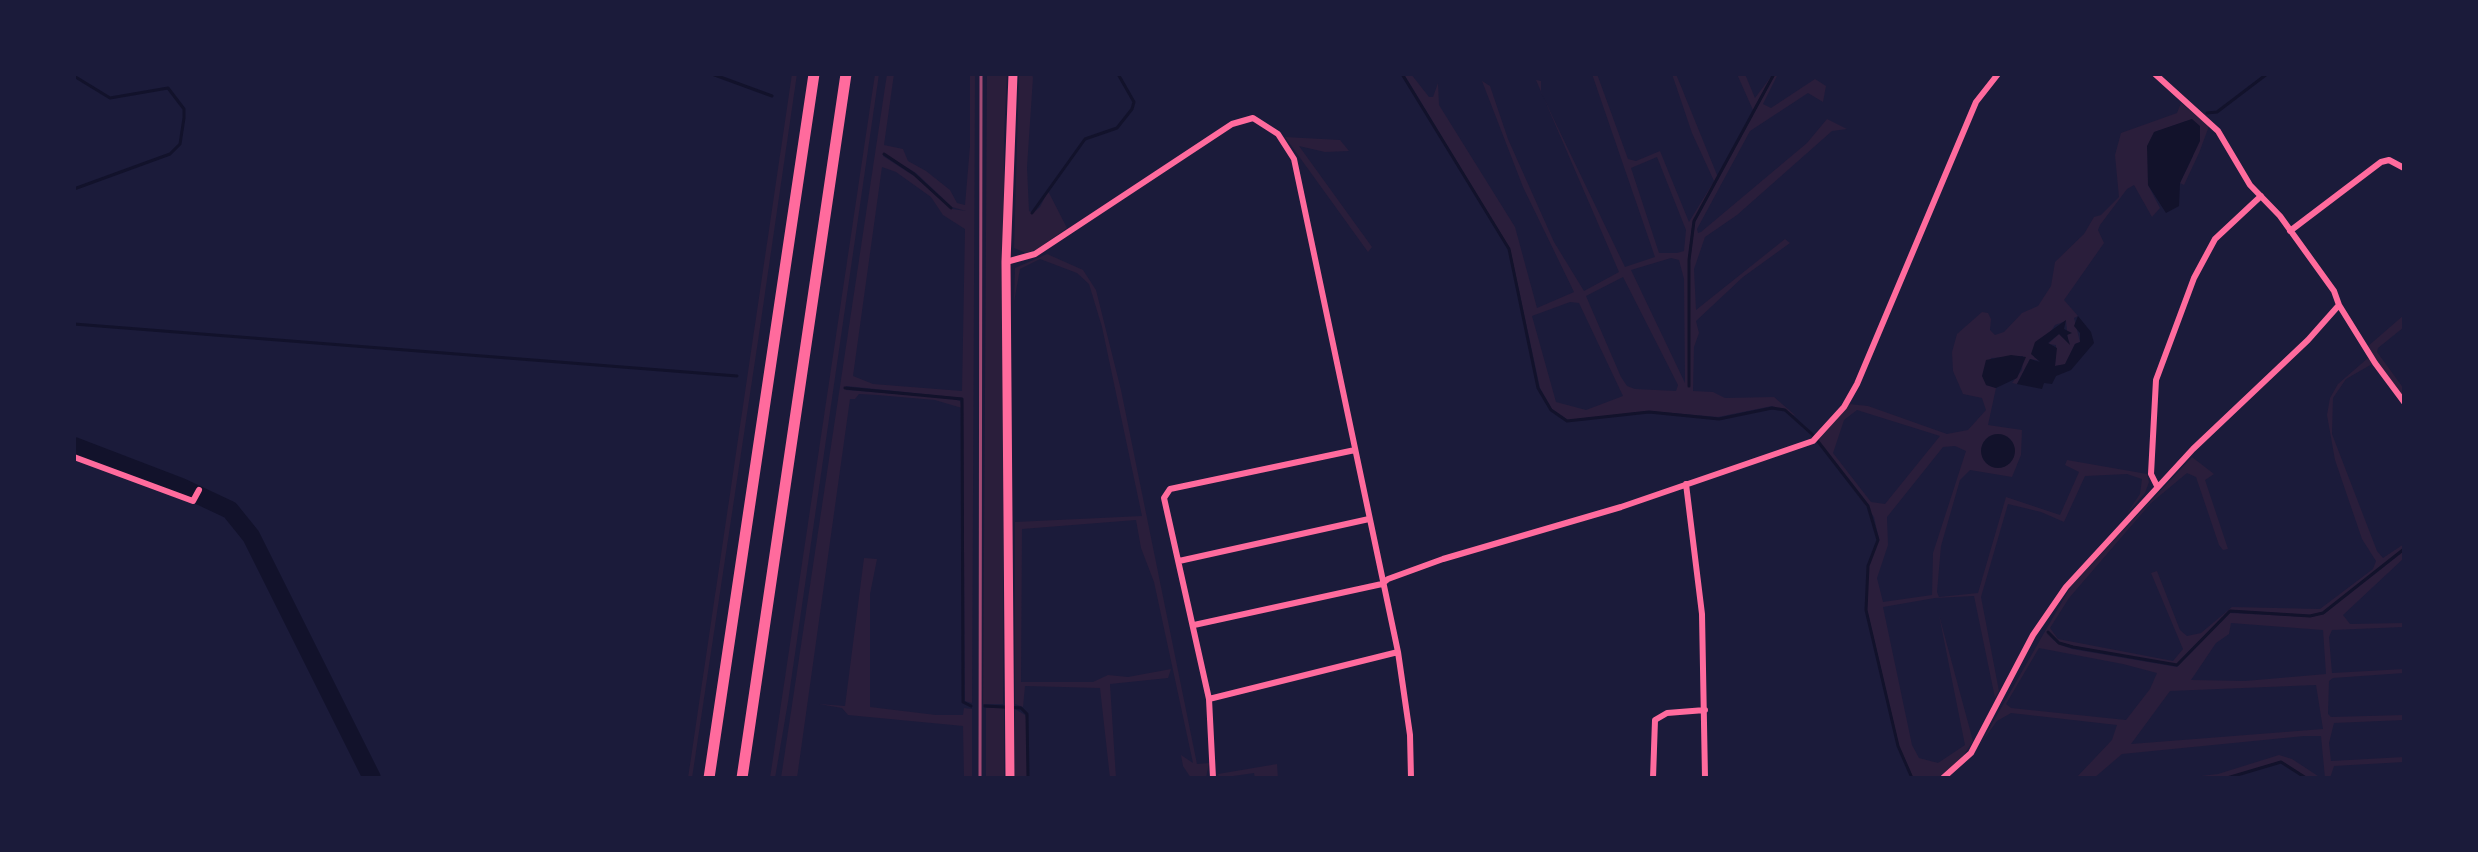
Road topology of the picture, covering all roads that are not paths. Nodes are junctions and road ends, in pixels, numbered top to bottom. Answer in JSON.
{"nodes":[{"id":1,"x":814,"y":74,"type":"edge"},
{"id":2,"x":846,"y":74,"type":"edge"},
{"id":3,"x":1013,"y":74,"type":"edge"},
{"id":4,"x":1998,"y":74,"type":"edge"},
{"id":5,"x":2155,"y":74,"type":"edge"},
{"id":6,"x":2404,"y":168,"type":"edge"},
{"id":7,"x":2261,"y":196,"type":"junction"},
{"id":8,"x":2290,"y":231,"type":"junction"},
{"id":9,"x":1006,"y":262,"type":"junction"},
{"id":10,"x":2339,"y":305,"type":"junction"},
{"id":11,"x":2404,"y":402,"type":"edge"},
{"id":12,"x":1355,"y":450,"type":"junction"},
{"id":13,"x":74,"y":457,"type":"edge"},
{"id":14,"x":1686,"y":484,"type":"junction"},
{"id":15,"x":2157,"y":486,"type":"junction"},
{"id":16,"x":199,"y":490,"type":"dead end"},
{"id":17,"x":1369,"y":519,"type":"junction"},
{"id":18,"x":1179,"y":561,"type":"junction"},
{"id":19,"x":1382,"y":584,"type":"junction"},
{"id":20,"x":1194,"y":625,"type":"junction"},
{"id":21,"x":1398,"y":652,"type":"junction"},
{"id":22,"x":1209,"y":699,"type":"junction"},
{"id":23,"x":1705,"y":710,"type":"junction"},
{"id":24,"x":709,"y":778,"type":"edge"},
{"id":25,"x":742,"y":778,"type":"edge"},
{"id":26,"x":1010,"y":778,"type":"edge"},
{"id":27,"x":1213,"y":778,"type":"edge"},
{"id":28,"x":1411,"y":778,"type":"edge"},
{"id":29,"x":1653,"y":778,"type":"edge"},
{"id":30,"x":1705,"y":778,"type":"edge"},
{"id":31,"x":1943,"y":778,"type":"edge"}],
"edges":[{"from":1,"to":24,"type":"highway"},
{"from":2,"to":25,"type":"highway"},
{"from":3,"to":9,"type":"main road"},
{"from":4,"to":14,"type":"street"},
{"from":5,"to":7,"type":"street"},
{"from":6,"to":8,"type":"street"},
{"from":7,"to":8,"type":"street"},
{"from":7,"to":15,"type":"street"},
{"from":8,"to":10,"type":"street"},
{"from":9,"to":12,"type":"street"},
{"from":9,"to":26,"type":"main road"},
{"from":10,"to":11,"type":"street"},
{"from":10,"to":15,"type":"street"},
{"from":12,"to":17,"type":"street"},
{"from":12,"to":18,"type":"street"},
{"from":13,"to":16,"type":"street"},
{"from":14,"to":19,"type":"street"},
{"from":14,"to":23,"type":"street"},
{"from":15,"to":31,"type":"street"},
{"from":17,"to":18,"type":"street"},
{"from":17,"to":19,"type":"street"},
{"from":18,"to":20,"type":"street"},
{"from":19,"to":20,"type":"street"},
{"from":19,"to":21,"type":"street"},
{"from":20,"to":22,"type":"street"},
{"from":21,"to":22,"type":"street"},
{"from":21,"to":28,"type":"street"},
{"from":22,"to":27,"type":"street"},
{"from":23,"to":29,"type":"street"},
{"from":23,"to":30,"type":"street"}]}
